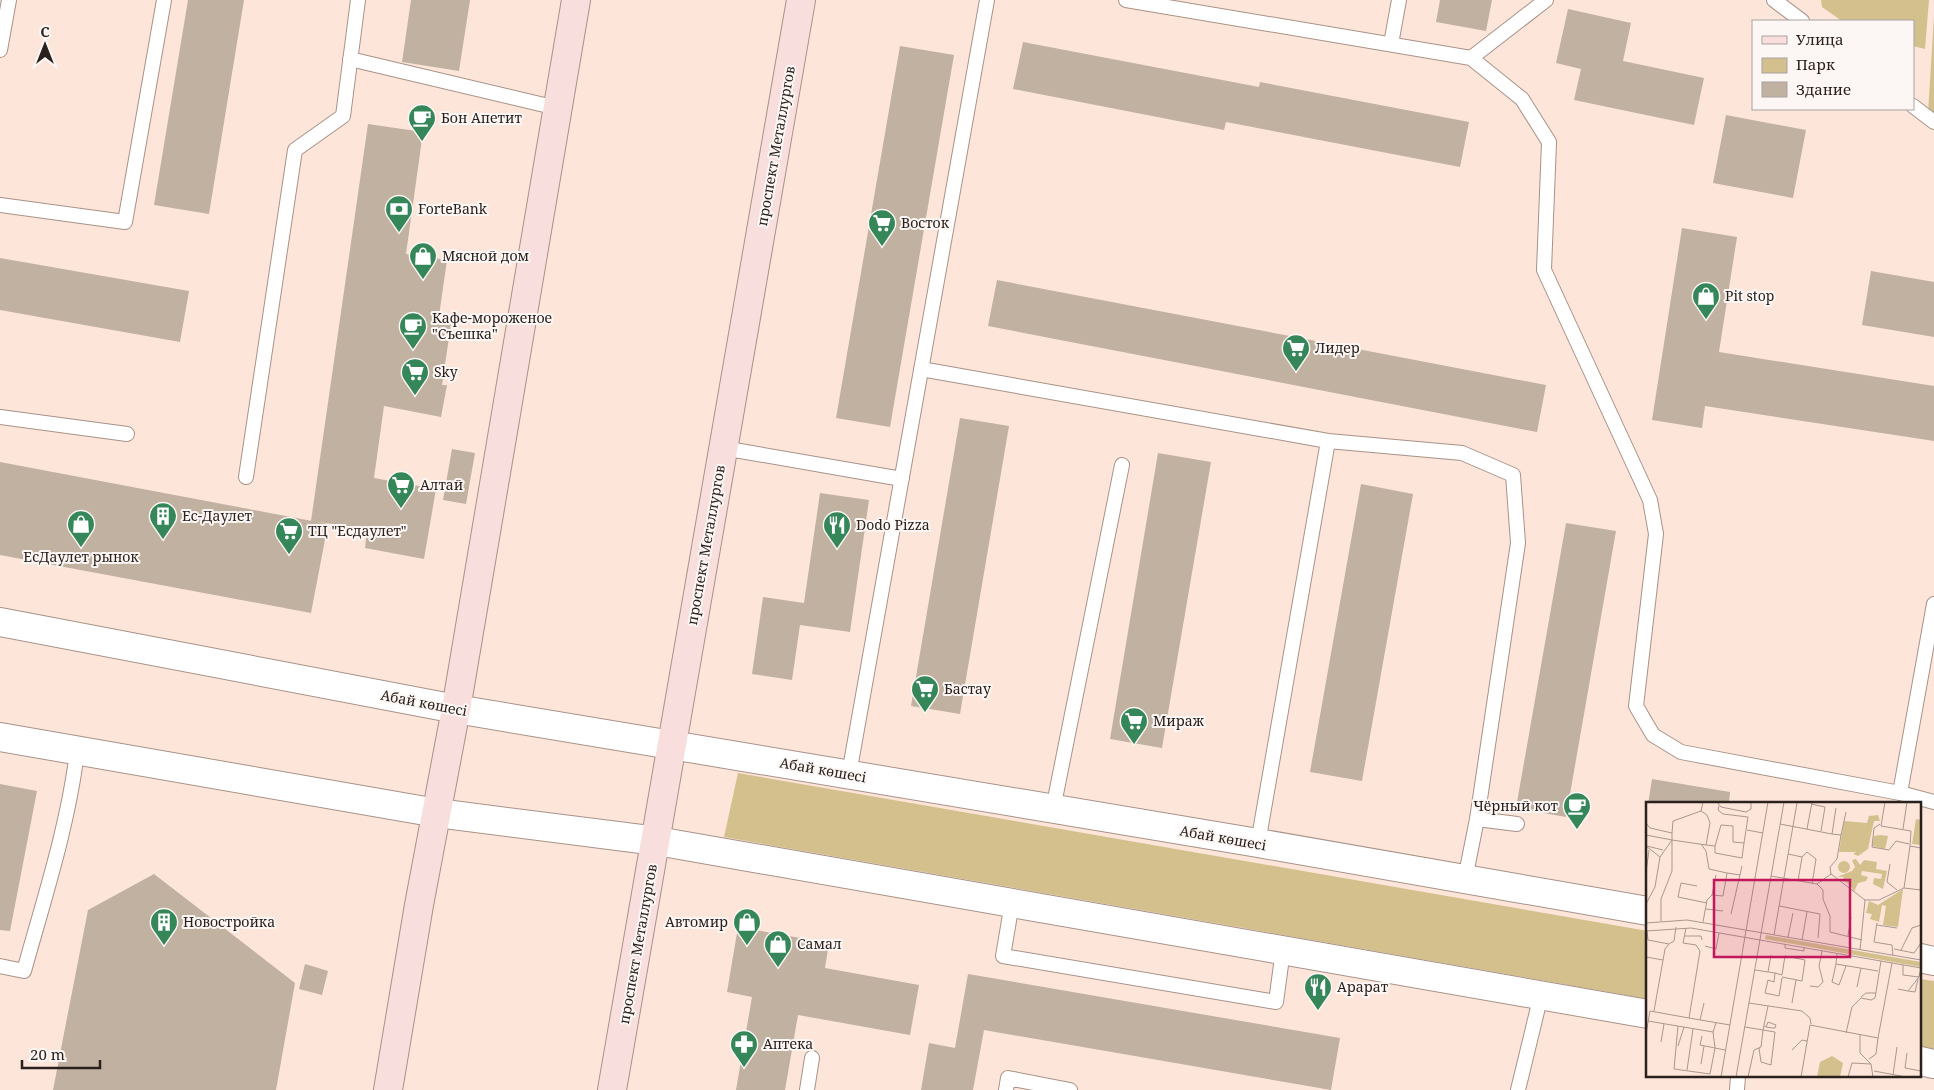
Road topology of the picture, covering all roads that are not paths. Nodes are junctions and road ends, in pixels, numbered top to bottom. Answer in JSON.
{"nodes":[{"id":1,"x":9,"y":0,"type":"edge"},
{"id":2,"x":164,"y":0,"type":"edge"},
{"id":3,"x":358,"y":0,"type":"edge"},
{"id":4,"x":576,"y":0,"type":"edge"},
{"id":5,"x":801,"y":0,"type":"edge"},
{"id":6,"x":987,"y":0,"type":"edge"},
{"id":7,"x":1126,"y":0,"type":"edge"},
{"id":8,"x":1399,"y":0,"type":"edge"},
{"id":9,"x":1546,"y":0,"type":"edge"},
{"id":10,"x":1774,"y":0,"type":"edge"},
{"id":11,"x":1199,"y":6,"type":"edge"},
{"id":12,"x":1801,"y":20,"type":"edge"},
{"id":13,"x":1391,"y":44,"type":"junction"},
{"id":14,"x":0,"y":50,"type":"edge"},
{"id":15,"x":1471,"y":58,"type":"junction"},
{"id":16,"x":350,"y":59,"type":"junction"},
{"id":17,"x":1914,"y":107,"type":"edge"},
{"id":18,"x":557,"y":108,"type":"junction"},
{"id":19,"x":1934,"y":122,"type":"edge"},
{"id":20,"x":0,"y":204,"type":"edge"},
{"id":21,"x":921,"y":369,"type":"junction"},
{"id":22,"x":0,"y":417,"type":"edge"},
{"id":23,"x":127,"y":434,"type":"dead end"},
{"id":24,"x":1328,"y":442,"type":"junction"},
{"id":25,"x":723,"y":448,"type":"junction"},
{"id":26,"x":1122,"y":465,"type":"dead end"},
{"id":27,"x":246,"y":477,"type":"dead end"},
{"id":28,"x":902,"y":479,"type":"junction"},
{"id":29,"x":1934,"y":604,"type":"edge"},
{"id":30,"x":0,"y":622,"type":"edge"},
{"id":31,"x":456,"y":709,"type":"junction"},
{"id":32,"x":0,"y":737,"type":"edge"},
{"id":33,"x":672,"y":744,"type":"junction"},
{"id":34,"x":77,"y":752,"type":"junction"},
{"id":35,"x":849,"y":774,"type":"junction"},
{"id":36,"x":1900,"y":793,"type":"junction"},
{"id":37,"x":1934,"y":802,"type":"edge"},
{"id":38,"x":1053,"y":809,"type":"junction"},
{"id":39,"x":436,"y":813,"type":"junction"},
{"id":40,"x":1477,"y":819,"type":"junction"},
{"id":41,"x":1517,"y":824,"type":"dead end"},
{"id":42,"x":657,"y":841,"type":"junction"},
{"id":43,"x":1258,"y":844,"type":"junction"},
{"id":44,"x":1465,"y":879,"type":"junction"},
{"id":45,"x":1012,"y":903,"type":"junction"},
{"id":46,"x":1646,"y":911,"type":"edge"},
{"id":47,"x":1283,"y":950,"type":"junction"},
{"id":48,"x":0,"y":966,"type":"edge"},
{"id":49,"x":1541,"y":996,"type":"junction"},
{"id":50,"x":1646,"y":1014,"type":"edge"},
{"id":51,"x":812,"y":1058,"type":"dead end"},
{"id":52,"x":388,"y":1090,"type":"edge"},
{"id":53,"x":612,"y":1090,"type":"edge"},
{"id":54,"x":807,"y":1090,"type":"edge"},
{"id":55,"x":1006,"y":1090,"type":"edge"},
{"id":56,"x":1070,"y":1090,"type":"edge"},
{"id":57,"x":1518,"y":1090,"type":"edge"}],
"edges":[{"from":1,"to":14,"type":"lane"},
{"from":2,"to":20,"type":"lane"},
{"from":3,"to":16,"type":"lane"},
{"from":4,"to":18,"type":"main road"},
{"from":5,"to":25,"type":"main road","name":"проспект Металлургов"},
{"from":6,"to":21,"type":"lane"},
{"from":7,"to":11,"type":"lane"},
{"from":8,"to":13,"type":"lane"},
{"from":9,"to":15,"type":"lane"},
{"from":10,"to":12,"type":"lane"},
{"from":11,"to":13,"type":"lane"},
{"from":13,"to":15,"type":"lane"},
{"from":15,"to":36,"type":"lane"},
{"from":16,"to":18,"type":"lane"},
{"from":16,"to":27,"type":"lane"},
{"from":17,"to":19,"type":"lane"},
{"from":18,"to":31,"type":"main road"},
{"from":21,"to":24,"type":"lane"},
{"from":21,"to":28,"type":"lane"},
{"from":22,"to":23,"type":"lane"},
{"from":24,"to":40,"type":"lane"},
{"from":24,"to":43,"type":"lane"},
{"from":25,"to":28,"type":"lane"},
{"from":25,"to":33,"type":"main road","name":"проспект Металлургов"},
{"from":26,"to":38,"type":"lane"},
{"from":28,"to":35,"type":"lane"},
{"from":29,"to":36,"type":"lane"},
{"from":30,"to":31,"type":"street","name":"Абай көшесі"},
{"from":31,"to":33,"type":"street","name":"Абай көшесі"},
{"from":31,"to":39,"type":"main road"},
{"from":32,"to":34,"type":"street"},
{"from":33,"to":35,"type":"street","name":"Абай көшесі"},
{"from":33,"to":42,"type":"main road","name":"проспект Металлургов"},
{"from":34,"to":39,"type":"street"},
{"from":34,"to":48,"type":"lane"},
{"from":35,"to":38,"type":"street","name":"Абай көшесі"},
{"from":36,"to":37,"type":"lane"},
{"from":38,"to":43,"type":"street","name":"Абай көшесі"},
{"from":39,"to":42,"type":"street"},
{"from":39,"to":52,"type":"main road"},
{"from":40,"to":41,"type":"lane"},
{"from":40,"to":44,"type":"lane"},
{"from":42,"to":45,"type":"street"},
{"from":42,"to":53,"type":"main road","name":"проспект Металлургов"},
{"from":43,"to":44,"type":"street","name":"Абай көшесі"},
{"from":44,"to":46,"type":"street","name":"Абай көшесі"},
{"from":45,"to":47,"type":"street"},
{"from":45,"to":47,"type":"lane"},
{"from":47,"to":49,"type":"street"},
{"from":49,"to":50,"type":"street"},
{"from":49,"to":57,"type":"lane"},
{"from":51,"to":54,"type":"lane"},
{"from":55,"to":56,"type":"lane"}]}
